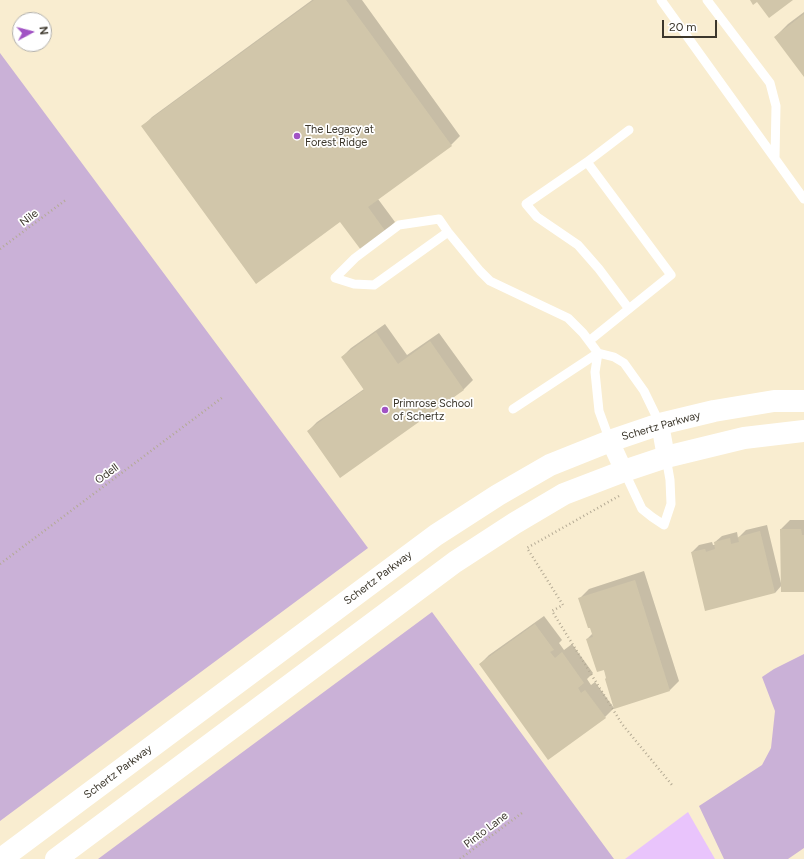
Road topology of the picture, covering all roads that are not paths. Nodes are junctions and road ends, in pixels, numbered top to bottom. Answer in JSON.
{"nodes":[{"id":1,"x":661,"y":0,"type":"edge"},
{"id":2,"x":707,"y":0,"type":"edge"},
{"id":3,"x":629,"y":130,"type":"dead end"},
{"id":4,"x":774,"y":158,"type":"junction"},
{"id":5,"x":586,"y":162,"type":"junction"},
{"id":6,"x":804,"y":199,"type":"edge"},
{"id":7,"x":448,"y":232,"type":"junction"},
{"id":8,"x":629,"y":309,"type":"junction"},
{"id":9,"x":589,"y":341,"type":"junction"},
{"id":10,"x":598,"y":353,"type":"junction"},
{"id":11,"x":804,"y":401,"type":"edge"},
{"id":12,"x":513,"y":409,"type":"dead end"},
{"id":13,"x":660,"y":424,"type":"junction"},
{"id":14,"x":804,"y":431,"type":"edge"},
{"id":15,"x":610,"y":441,"type":"junction"},
{"id":16,"x":666,"y":457,"type":"junction"},
{"id":17,"x":625,"y":480,"type":"junction"},
{"id":18,"x":0,"y":859,"type":"edge"},
{"id":19,"x":56,"y":859,"type":"edge"}],
"edges":[{"from":1,"to":4,"type":"lane"},
{"from":2,"to":4,"type":"lane"},
{"from":3,"to":5,"type":"lane"},
{"from":4,"to":6,"type":"lane"},
{"from":5,"to":8,"type":"lane"},
{"from":5,"to":8,"type":"lane"},
{"from":7,"to":7,"type":"lane"},
{"from":7,"to":9,"type":"lane"},
{"from":8,"to":9,"type":"lane"},
{"from":9,"to":10,"type":"lane"},
{"from":10,"to":12,"type":"lane"},
{"from":10,"to":13,"type":"lane"},
{"from":10,"to":15,"type":"lane"},
{"from":11,"to":13,"type":"main road","name":"Schertz Parkway"},
{"from":13,"to":15,"type":"main road","name":"Schertz Parkway"},
{"from":13,"to":16,"type":"street"},
{"from":14,"to":16,"type":"main road"},
{"from":15,"to":17,"type":"street"},
{"from":15,"to":18,"type":"main road","name":"Schertz Parkway"},
{"from":16,"to":17,"type":"main road"},
{"from":16,"to":17,"type":"lane"},
{"from":17,"to":19,"type":"main road"}]}
